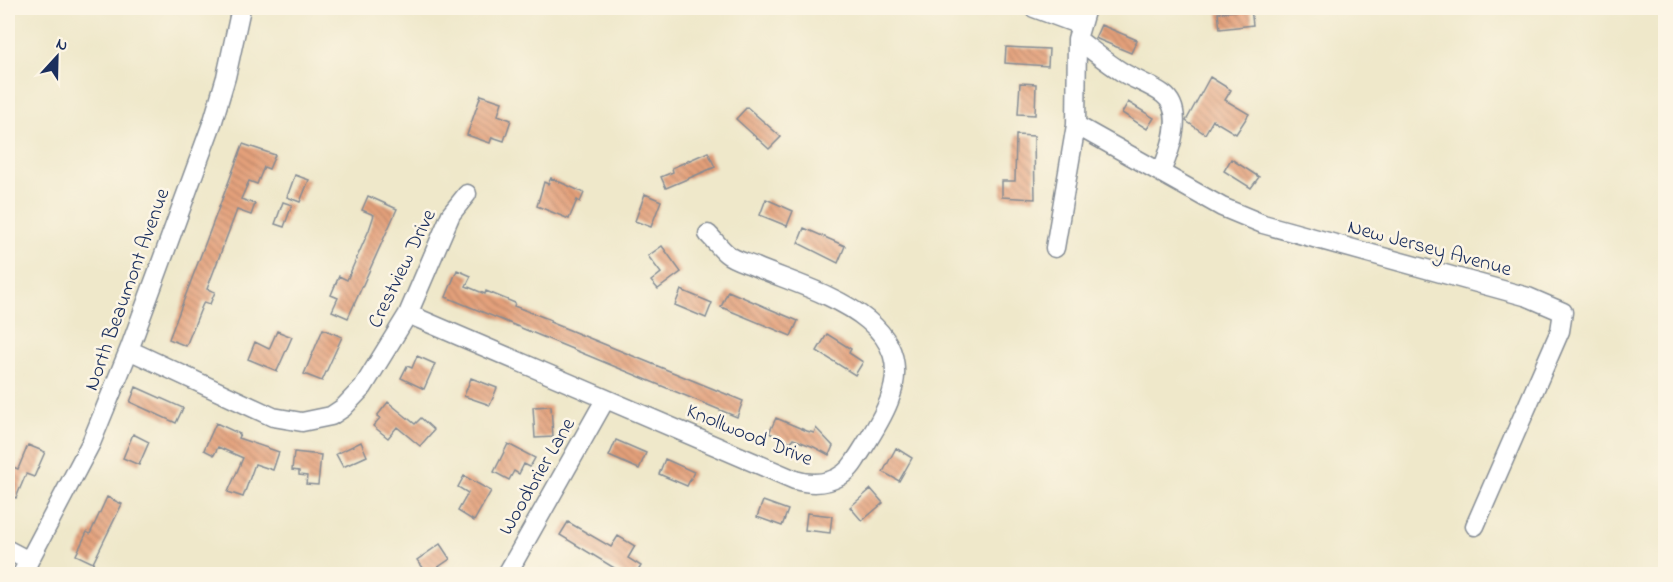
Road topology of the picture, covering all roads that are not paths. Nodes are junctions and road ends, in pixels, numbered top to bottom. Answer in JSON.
{"nodes":[{"id":1,"x":241,"y":8,"type":"edge"},
{"id":2,"x":1034,"y":8,"type":"edge"},
{"id":3,"x":1086,"y":8,"type":"edge"},
{"id":4,"x":1079,"y":32,"type":"junction"},
{"id":5,"x":1076,"y":125,"type":"junction"},
{"id":6,"x":1161,"y":172,"type":"junction"},
{"id":7,"x":467,"y":194,"type":"dead end"},
{"id":8,"x":708,"y":234,"type":"dead end"},
{"id":9,"x":1055,"y":248,"type":"dead end"},
{"id":10,"x":408,"y":314,"type":"junction"},
{"id":11,"x":129,"y":350,"type":"junction"},
{"id":12,"x":605,"y":400,"type":"junction"},
{"id":13,"x":1475,"y":526,"type":"dead end"},
{"id":14,"x":8,"y":550,"type":"edge"},
{"id":15,"x":26,"y":568,"type":"edge"},
{"id":16,"x":507,"y":574,"type":"edge"}],
"edges":[{"from":1,"to":11,"type":"street","name":"North Beaumont Avenue"},
{"from":2,"to":4,"type":"street"},
{"from":3,"to":4,"type":"street"},
{"from":4,"to":5,"type":"street"},
{"from":4,"to":6,"type":"street"},
{"from":5,"to":6,"type":"street","name":"New Jersey Avenue"},
{"from":5,"to":9,"type":"street"},
{"from":6,"to":13,"type":"street","name":"New Jersey Avenue"},
{"from":7,"to":10,"type":"street","name":"Crestview Drive"},
{"from":8,"to":12,"type":"street","name":"Knollwood Drive"},
{"from":10,"to":11,"type":"street","name":"Crestview Drive"},
{"from":10,"to":12,"type":"street","name":"Knollwood Drive"},
{"from":11,"to":15,"type":"street","name":"North Beaumont Avenue"},
{"from":12,"to":16,"type":"street","name":"Woodbrier Lane"},
{"from":14,"to":15,"type":"street"}]}
